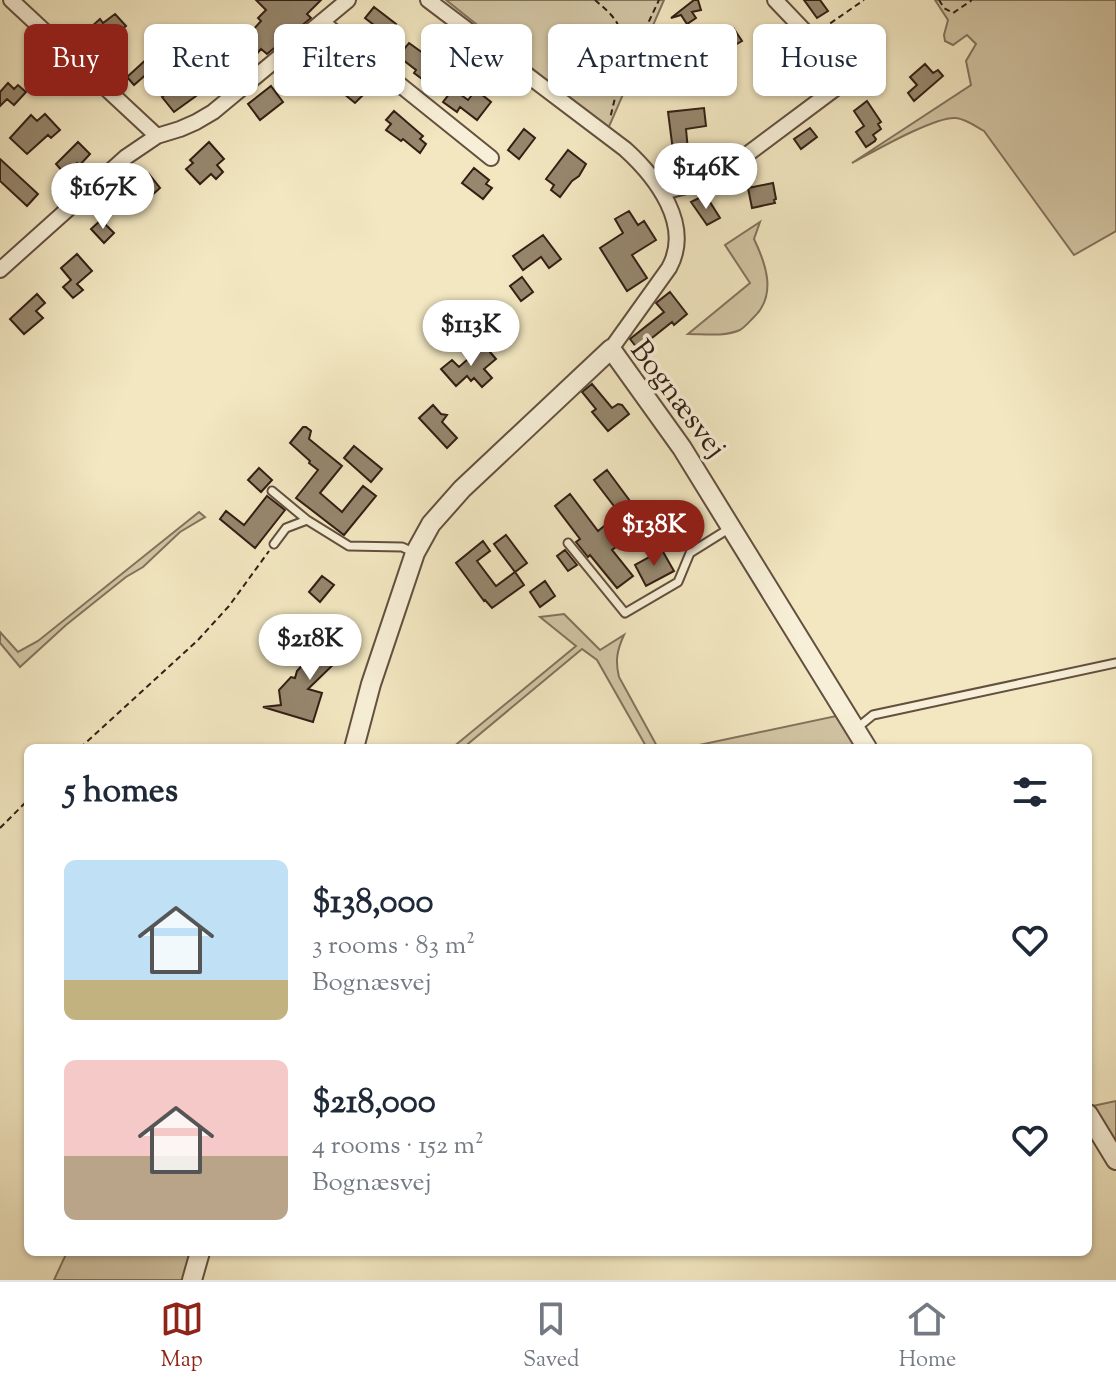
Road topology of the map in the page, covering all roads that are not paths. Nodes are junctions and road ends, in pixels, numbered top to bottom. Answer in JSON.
{"nodes":[{"id":1,"x":11,"y":0,"type":"edge"},
{"id":2,"x":348,"y":0,"type":"edge"},
{"id":3,"x":428,"y":0,"type":"edge"},
{"id":4,"x":775,"y":0,"type":"edge"},
{"id":5,"x":323,"y":23,"type":"junction"},
{"id":6,"x":157,"y":136,"type":"junction"},
{"id":7,"x":491,"y":158,"type":"dead end"},
{"id":8,"x":663,"y":192,"type":"junction"},
{"id":9,"x":0,"y":270,"type":"edge"},
{"id":10,"x":611,"y":349,"type":"junction"},
{"id":11,"x":272,"y":491,"type":"dead end"},
{"id":12,"x":307,"y":520,"type":"junction"},
{"id":13,"x":731,"y":527,"type":"junction"},
{"id":14,"x":568,"y":543,"type":"dead end"},
{"id":15,"x":274,"y":544,"type":"road end"},
{"id":16,"x":415,"y":553,"type":"junction"},
{"id":17,"x":1116,"y":663,"type":"edge"},
{"id":18,"x":856,"y":729,"type":"junction"},
{"id":19,"x":355,"y":744,"type":"edge"},
{"id":20,"x":865,"y":744,"type":"edge"},
{"id":21,"x":1092,"y":1121,"type":"edge"},
{"id":22,"x":1116,"y":1160,"type":"edge"},
{"id":23,"x":199,"y":1256,"type":"edge"},
{"id":24,"x":192,"y":1280,"type":"edge"}],
"edges":[{"from":1,"to":6,"type":"street"},
{"from":2,"to":5,"type":"street"},
{"from":3,"to":8,"type":"street"},
{"from":4,"to":8,"type":"street"},
{"from":5,"to":6,"type":"street"},
{"from":5,"to":7,"type":"street"},
{"from":6,"to":9,"type":"street"},
{"from":8,"to":10,"type":"street"},
{"from":10,"to":13,"type":"street","name":"Bognæsvej"},
{"from":10,"to":16,"type":"street","name":"Bognæsvej"},
{"from":11,"to":12,"type":"lane"},
{"from":12,"to":15,"type":"lane"},
{"from":12,"to":16,"type":"lane"},
{"from":13,"to":14,"type":"lane"},
{"from":13,"to":18,"type":"street","name":"Bognæsvej"},
{"from":16,"to":19,"type":"street","name":"Bognæsvej"},
{"from":17,"to":18,"type":"lane"},
{"from":18,"to":20,"type":"street","name":"Bognæsvej"},
{"from":21,"to":22,"type":"street"},
{"from":23,"to":24,"type":"street"}]}
